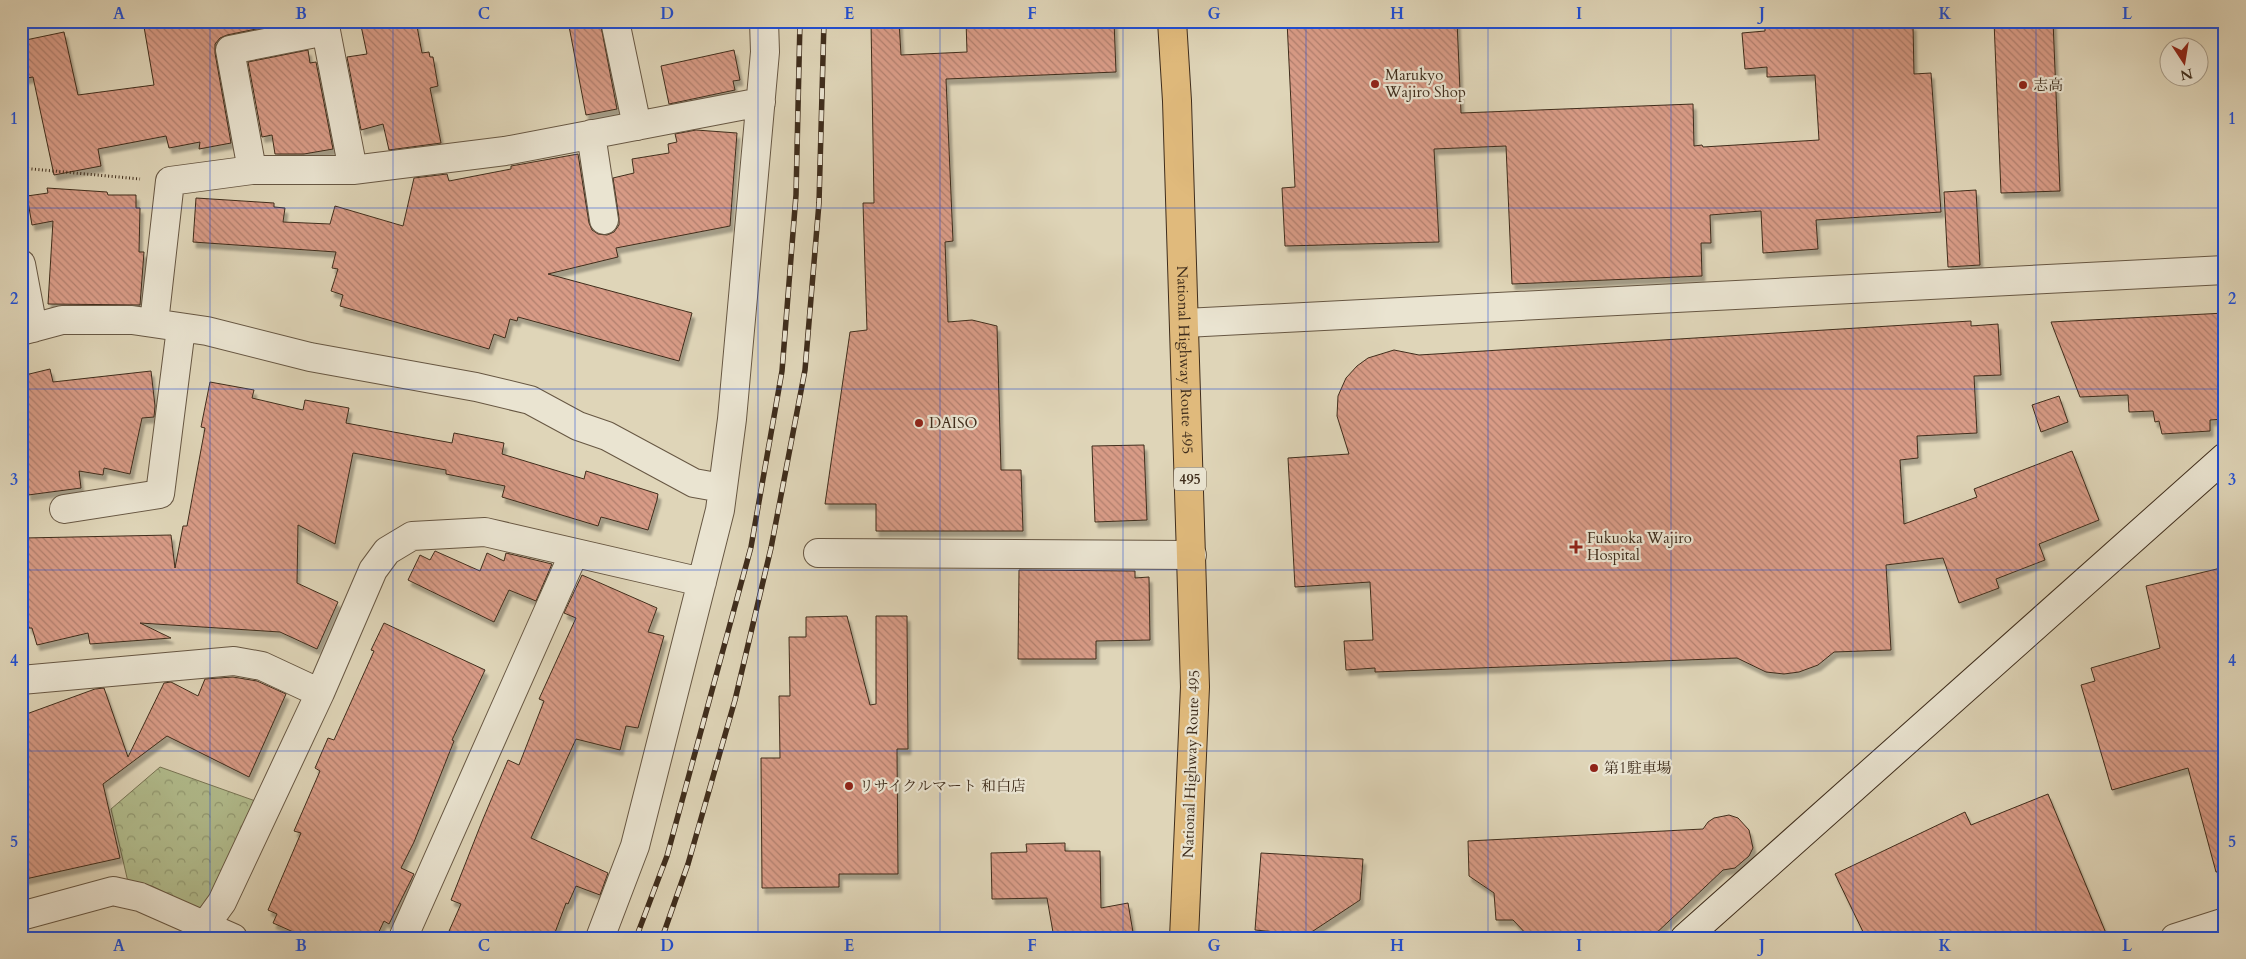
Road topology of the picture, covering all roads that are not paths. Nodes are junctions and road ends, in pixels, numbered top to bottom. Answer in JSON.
{"nodes":[{"id":1,"x":615,"y":21,"type":"edge"},
{"id":2,"x":764,"y":21,"type":"edge"},
{"id":3,"x":1172,"y":21,"type":"edge"},
{"id":4,"x":761,"y":102,"type":"junction"},
{"id":5,"x":637,"y":126,"type":"junction"},
{"id":6,"x":590,"y":134,"type":"junction"},
{"id":7,"x":252,"y":170,"type":"junction"},
{"id":8,"x":353,"y":170,"type":"junction"},
{"id":9,"x":604,"y":220,"type":"dead end"},
{"id":10,"x":21,"y":264,"type":"edge"},
{"id":11,"x":2225,"y":270,"type":"edge"},
{"id":12,"x":1185,"y":322,"type":"junction"},
{"id":13,"x":154,"y":323,"type":"junction"},
{"id":14,"x":182,"y":328,"type":"junction"},
{"id":15,"x":27,"y":329,"type":"edge"},
{"id":16,"x":2225,"y":457,"type":"edge"},
{"id":17,"x":722,"y":488,"type":"junction"},
{"id":18,"x":64,"y":509,"type":"dead end"},
{"id":19,"x":574,"y":553,"type":"junction"},
{"id":20,"x":818,"y":553,"type":"dead end"},
{"id":21,"x":1192,"y":554,"type":"junction"},
{"id":22,"x":702,"y":582,"type":"junction"},
{"id":23,"x":21,"y":680,"type":"edge"},
{"id":24,"x":320,"y":693,"type":"junction"},
{"id":25,"x":21,"y":916,"type":"edge"},
{"id":26,"x":2225,"y":922,"type":"edge"},
{"id":27,"x":200,"y":931,"type":"edge"},
{"id":28,"x":233,"y":938,"type":"edge"},
{"id":29,"x":403,"y":938,"type":"edge"},
{"id":30,"x":600,"y":938,"type":"edge"},
{"id":31,"x":1184,"y":938,"type":"edge"},
{"id":32,"x":1685,"y":938,"type":"edge"},
{"id":33,"x":2175,"y":938,"type":"edge"}],
"edges":[{"from":1,"to":5,"type":"street"},
{"from":2,"to":4,"type":"street"},
{"from":3,"to":12,"type":"highway","name":"National Highway Route 495","number":"495"},
{"from":4,"to":5,"type":"street"},
{"from":4,"to":17,"type":"street"},
{"from":5,"to":6,"type":"street"},
{"from":6,"to":8,"type":"street"},
{"from":6,"to":9,"type":"street"},
{"from":7,"to":8,"type":"street"},
{"from":7,"to":8,"type":"street"},
{"from":7,"to":13,"type":"street"},
{"from":10,"to":15,"type":"street"},
{"from":11,"to":12,"type":"street"},
{"from":12,"to":21,"type":"highway","name":"National Highway Route 495","number":"495"},
{"from":13,"to":14,"type":"street"},
{"from":13,"to":15,"type":"street"},
{"from":14,"to":17,"type":"street"},
{"from":14,"to":18,"type":"street"},
{"from":16,"to":32,"type":"street"},
{"from":17,"to":22,"type":"street"},
{"from":19,"to":22,"type":"street"},
{"from":19,"to":24,"type":"street"},
{"from":19,"to":29,"type":"street"},
{"from":20,"to":21,"type":"street"},
{"from":21,"to":31,"type":"highway","name":"National Highway Route 495","number":"495"},
{"from":22,"to":30,"type":"street"},
{"from":23,"to":24,"type":"street"},
{"from":24,"to":27,"type":"street"},
{"from":25,"to":27,"type":"street"},
{"from":26,"to":33,"type":"street"},
{"from":27,"to":28,"type":"street"}]}
